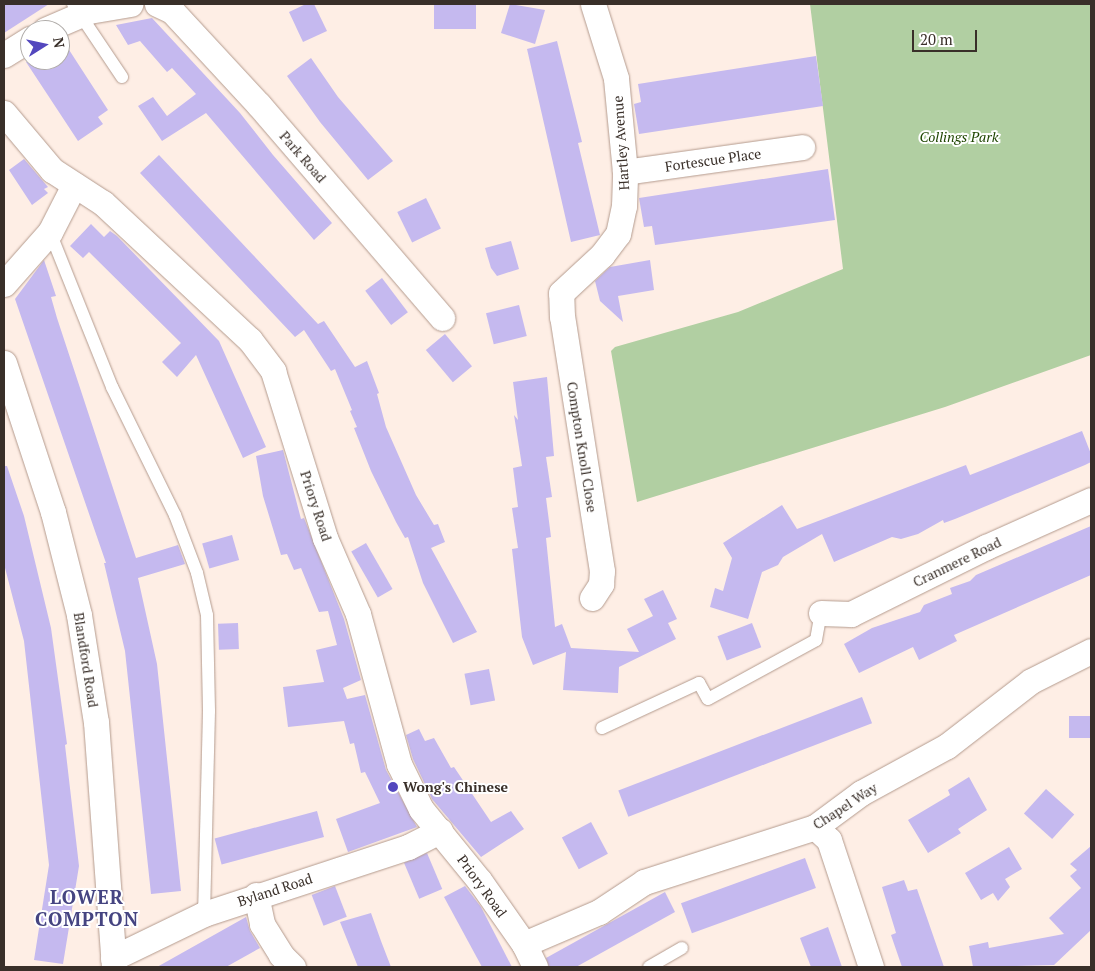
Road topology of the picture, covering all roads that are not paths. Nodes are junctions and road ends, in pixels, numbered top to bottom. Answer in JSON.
{"nodes":[{"id":1,"x":130,"y":4,"type":"edge"},
{"id":2,"x":157,"y":4,"type":"edge"},
{"id":3,"x":593,"y":4,"type":"edge"},
{"id":4,"x":76,"y":9,"type":"edge"},
{"id":5,"x":60,"y":20,"type":"edge"},
{"id":6,"x":20,"y":45,"type":"edge"},
{"id":7,"x":4,"y":55,"type":"edge"},
{"id":8,"x":122,"y":78,"type":"dead end"},
{"id":9,"x":4,"y":113,"type":"edge"},
{"id":10,"x":802,"y":148,"type":"dead end"},
{"id":11,"x":625,"y":172,"type":"junction"},
{"id":12,"x":74,"y":185,"type":"junction"},
{"id":13,"x":50,"y":232,"type":"junction"},
{"id":14,"x":4,"y":284,"type":"edge"},
{"id":15,"x":562,"y":293,"type":"joint"},
{"id":16,"x":442,"y":318,"type":"dead end"},
{"id":17,"x":4,"y":363,"type":"edge"},
{"id":18,"x":1091,"y":500,"type":"edge"},
{"id":19,"x":592,"y":598,"type":"dead end"},
{"id":20,"x":821,"y":613,"type":"joint"},
{"id":21,"x":1091,"y":651,"type":"edge"},
{"id":22,"x":602,"y":728,"type":"dead end"},
{"id":23,"x":815,"y":827,"type":"junction"},
{"id":24,"x":440,"y":831,"type":"junction"},
{"id":25,"x":256,"y":895,"type":"junction"},
{"id":26,"x":204,"y":914,"type":"junction"},
{"id":27,"x":524,"y":944,"type":"junction"},
{"id":28,"x":682,"y":948,"type":"dead end"},
{"id":29,"x":113,"y":962,"type":"edge"},
{"id":30,"x":293,"y":967,"type":"edge"},
{"id":31,"x":536,"y":967,"type":"edge"},
{"id":32,"x":649,"y":967,"type":"edge"},
{"id":33,"x":871,"y":967,"type":"edge"}],
"edges":[{"from":1,"to":4,"type":"street"},
{"from":2,"to":16,"type":"street","name":"Park Road"},
{"from":3,"to":11,"type":"street","name":"Hartley Avenue"},
{"from":4,"to":5,"type":"street"},
{"from":4,"to":8,"type":"lane"},
{"from":6,"to":7,"type":"street"},
{"from":9,"to":12,"type":"street","name":"Priory Road"},
{"from":10,"to":11,"type":"street","name":"Fortescue Place"},
{"from":11,"to":15,"type":"street","name":"Hartley Avenue"},
{"from":12,"to":13,"type":"street"},
{"from":12,"to":24,"type":"street","name":"Priory Road"},
{"from":13,"to":14,"type":"street"},
{"from":13,"to":26,"type":"lane"},
{"from":15,"to":19,"type":"street","name":"Compton Knoll Close"},
{"from":17,"to":29,"type":"street","name":"Blandford Road"},
{"from":18,"to":20,"type":"street","name":"Cranmere Road"},
{"from":20,"to":22,"type":"lane"},
{"from":21,"to":23,"type":"street","name":"Chapel Way"},
{"from":23,"to":27,"type":"street","name":"Chapel Way"},
{"from":23,"to":33,"type":"street"},
{"from":24,"to":25,"type":"street","name":"Byland Road"},
{"from":24,"to":27,"type":"street","name":"Priory Road"},
{"from":25,"to":26,"type":"street","name":"Byland Road"},
{"from":25,"to":30,"type":"street"},
{"from":26,"to":29,"type":"street","name":"Byland Road"},
{"from":27,"to":31,"type":"street","name":"Priory Road"},
{"from":28,"to":32,"type":"lane"}]}
